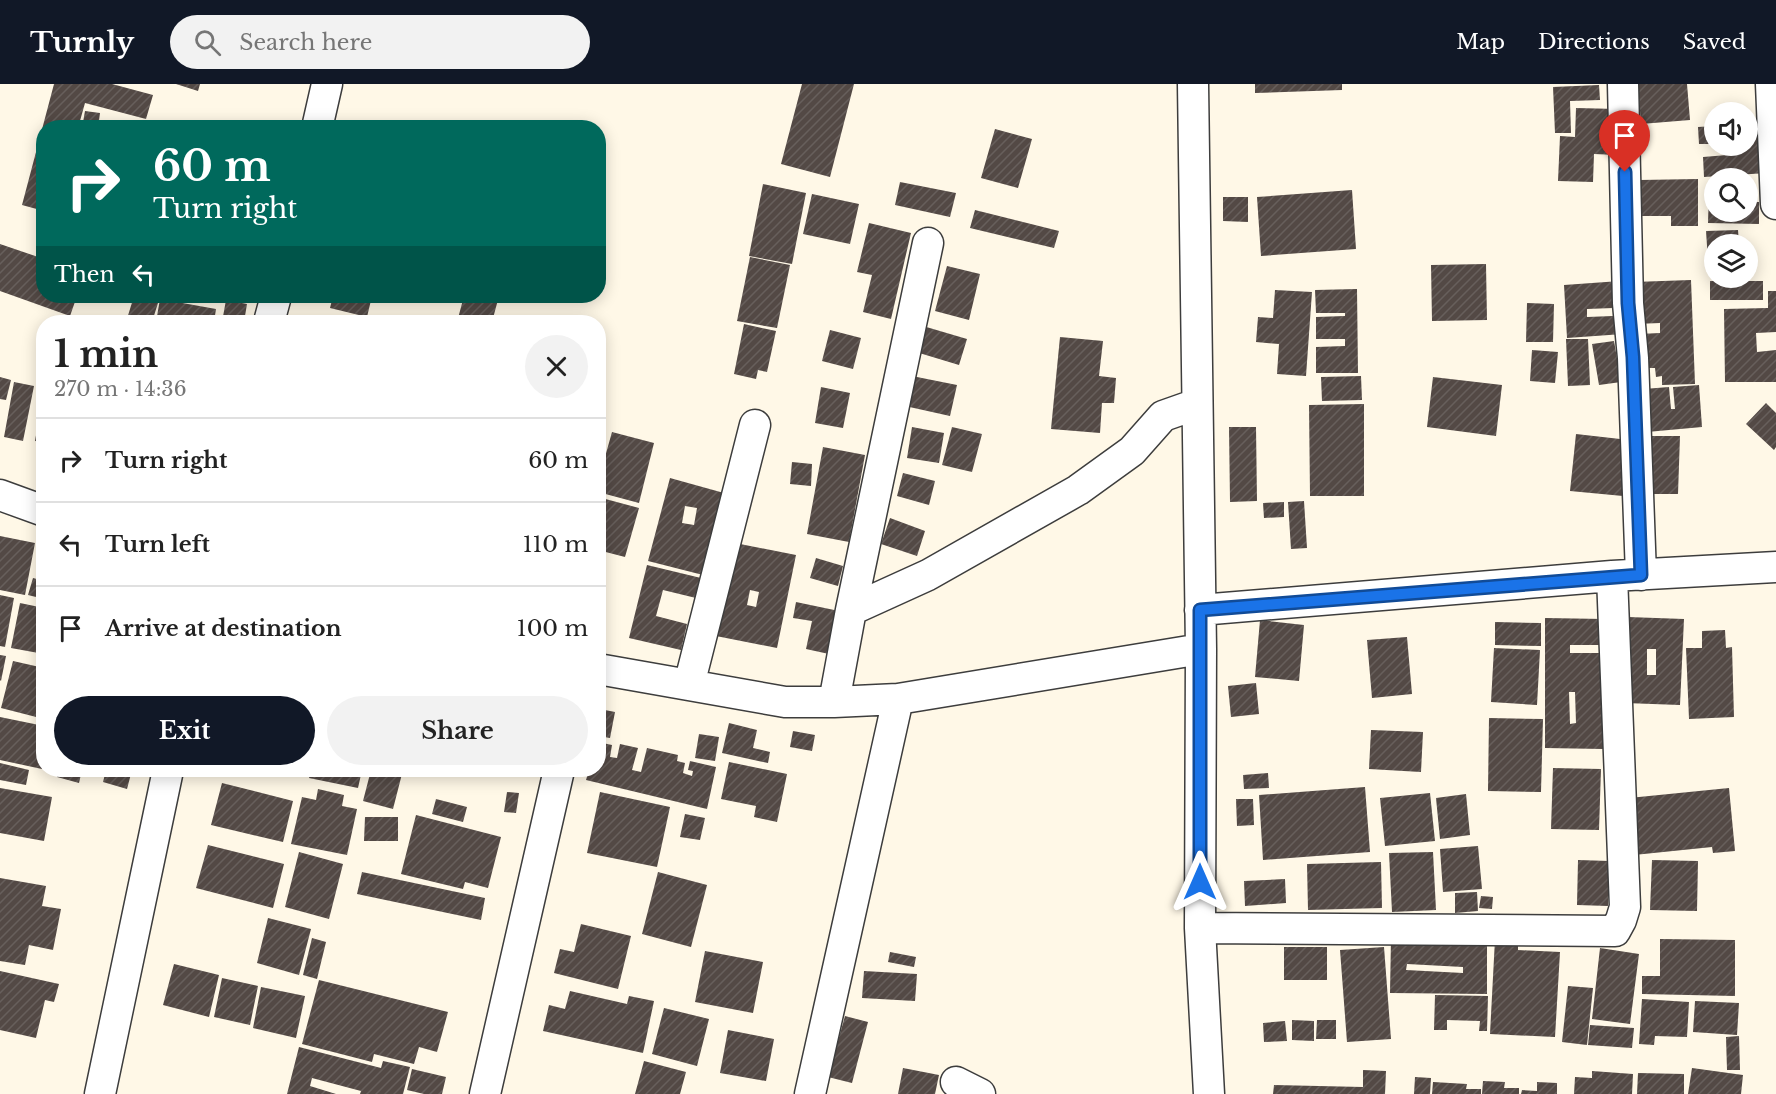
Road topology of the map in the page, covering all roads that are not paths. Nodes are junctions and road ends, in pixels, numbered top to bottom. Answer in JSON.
{"nodes":[{"id":1,"x":327,"y":84,"type":"edge"},
{"id":2,"x":1193,"y":84,"type":"edge"},
{"id":3,"x":1623,"y":84,"type":"edge"},
{"id":4,"x":1771,"y":84,"type":"edge"},
{"id":5,"x":319,"y":120,"type":"edge"},
{"id":6,"x":1776,"y":204,"type":"edge"},
{"id":7,"x":928,"y":243,"type":"dead end"},
{"id":8,"x":1197,"y":404,"type":"junction"},
{"id":9,"x":755,"y":425,"type":"dead end"},
{"id":10,"x":0,"y":495,"type":"edge"},
{"id":11,"x":36,"y":508,"type":"edge"},
{"id":12,"x":1776,"y":567,"type":"edge"},
{"id":13,"x":1627,"y":575,"type":"junction"},
{"id":14,"x":851,"y":610,"type":"junction"},
{"id":15,"x":1200,"y":610,"type":"junction"},
{"id":16,"x":1201,"y":649,"type":"junction"},
{"id":17,"x":606,"y":670,"type":"edge"},
{"id":18,"x":689,"y":685,"type":"junction"},
{"id":19,"x":898,"y":699,"type":"junction"},
{"id":20,"x":834,"y":702,"type":"junction"},
{"id":21,"x":167,"y":777,"type":"edge"},
{"id":22,"x":557,"y":777,"type":"edge"},
{"id":23,"x":1200,"y":928,"type":"junction"},
{"id":24,"x":100,"y":1094,"type":"edge"},
{"id":25,"x":486,"y":1094,"type":"edge"},
{"id":26,"x":810,"y":1094,"type":"edge"},
{"id":27,"x":1209,"y":1094,"type":"edge"}],
"edges":[{"from":1,"to":5,"type":"street"},
{"from":2,"to":8,"type":"street"},
{"from":3,"to":13,"type":"street"},
{"from":4,"to":6,"type":"street"},
{"from":7,"to":14,"type":"street"},
{"from":8,"to":14,"type":"street"},
{"from":8,"to":15,"type":"street"},
{"from":9,"to":18,"type":"street"},
{"from":10,"to":11,"type":"street"},
{"from":12,"to":13,"type":"street"},
{"from":13,"to":15,"type":"street"},
{"from":13,"to":23,"type":"street"},
{"from":14,"to":20,"type":"street"},
{"from":15,"to":16,"type":"street"},
{"from":16,"to":19,"type":"street"},
{"from":16,"to":23,"type":"street"},
{"from":17,"to":18,"type":"street"},
{"from":18,"to":20,"type":"street"},
{"from":19,"to":20,"type":"street"},
{"from":19,"to":26,"type":"street"},
{"from":21,"to":24,"type":"street"},
{"from":22,"to":25,"type":"street"},
{"from":23,"to":27,"type":"street"}]}
